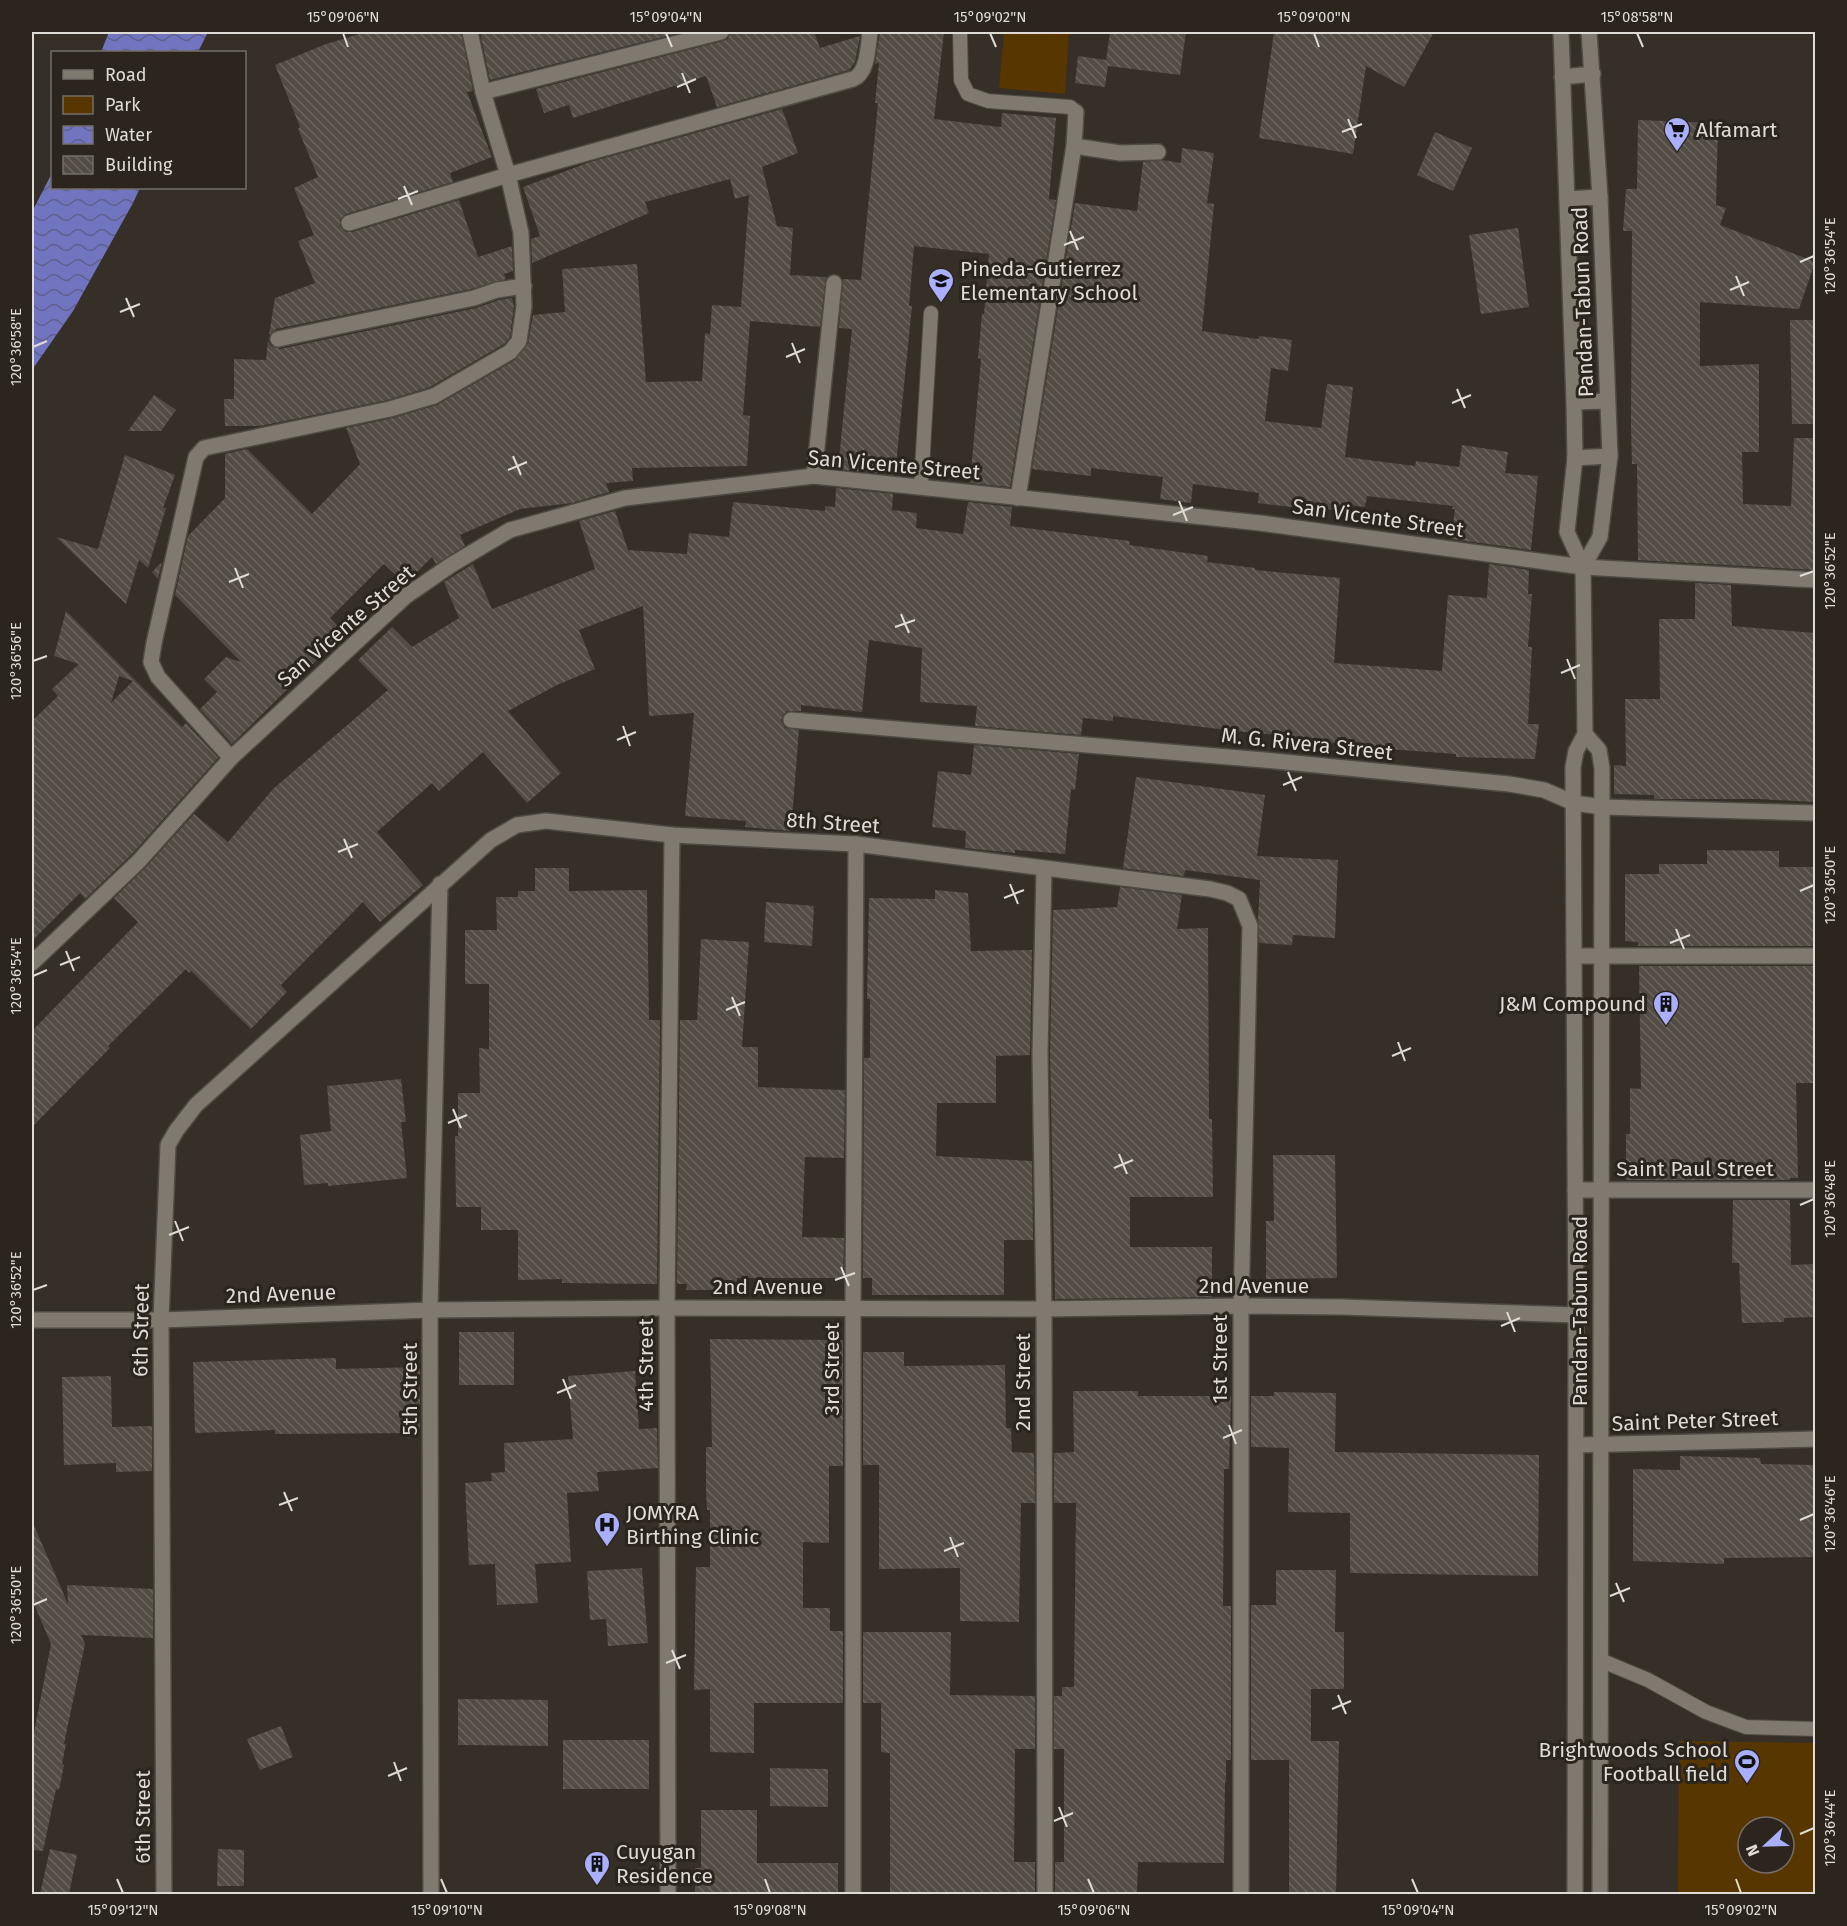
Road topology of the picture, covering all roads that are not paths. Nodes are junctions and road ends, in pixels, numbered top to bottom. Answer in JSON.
{"nodes":[{"id":1,"x":470,"y":32,"type":"edge"},
{"id":2,"x":721,"y":32,"type":"edge"},
{"id":3,"x":870,"y":32,"type":"edge"},
{"id":4,"x":960,"y":32,"type":"edge"},
{"id":5,"x":1561,"y":32,"type":"edge"},
{"id":6,"x":1589,"y":32,"type":"edge"},
{"id":7,"x":1593,"y":74,"type":"junction"},
{"id":8,"x":1562,"y":77,"type":"junction"},
{"id":9,"x":483,"y":92,"type":"junction"},
{"id":10,"x":1076,"y":112,"type":"joint"},
{"id":11,"x":1074,"y":146,"type":"junction"},
{"id":12,"x":1158,"y":152,"type":"dead end"},
{"id":13,"x":508,"y":175,"type":"junction"},
{"id":14,"x":1600,"y":197,"type":"junction"},
{"id":15,"x":1567,"y":199,"type":"junction"},
{"id":16,"x":349,"y":223,"type":"dead end"},
{"id":17,"x":834,"y":283,"type":"dead end"},
{"id":18,"x":524,"y":286,"type":"junction"},
{"id":19,"x":931,"y":313,"type":"dead end"},
{"id":20,"x":278,"y":339,"type":"dead end"},
{"id":21,"x":1607,"y":401,"type":"junction"},
{"id":22,"x":1574,"y":402,"type":"junction"},
{"id":23,"x":1610,"y":456,"type":"junction"},
{"id":24,"x":1575,"y":458,"type":"junction"},
{"id":25,"x":814,"y":476,"type":"junction"},
{"id":26,"x":921,"y":486,"type":"junction"},
{"id":27,"x":1018,"y":498,"type":"junction"},
{"id":28,"x":1583,"y":567,"type":"junction"},
{"id":29,"x":1815,"y":580,"type":"edge"},
{"id":30,"x":791,"y":720,"type":"dead end"},
{"id":31,"x":1585,"y":734,"type":"junction"},
{"id":32,"x":231,"y":758,"type":"junction"},
{"id":33,"x":1574,"y":803,"type":"junction"},
{"id":34,"x":1602,"y":807,"type":"junction"},
{"id":35,"x":1815,"y":813,"type":"edge"},
{"id":36,"x":672,"y":835,"type":"junction"},
{"id":37,"x":856,"y":844,"type":"junction"},
{"id":38,"x":1044,"y":869,"type":"junction"},
{"id":39,"x":440,"y":884,"type":"junction"},
{"id":40,"x":1239,"y":899,"type":"joint"},
{"id":41,"x":1574,"y":956,"type":"junction"},
{"id":42,"x":1602,"y":956,"type":"junction"},
{"id":43,"x":1815,"y":956,"type":"edge"},
{"id":44,"x":32,"y":963,"type":"edge"},
{"id":45,"x":1575,"y":1190,"type":"junction"},
{"id":46,"x":1602,"y":1190,"type":"junction"},
{"id":47,"x":1815,"y":1190,"type":"edge"},
{"id":48,"x":1241,"y":1306,"type":"junction"},
{"id":49,"x":667,"y":1308,"type":"junction"},
{"id":50,"x":853,"y":1309,"type":"junction"},
{"id":51,"x":1044,"y":1309,"type":"junction"},
{"id":52,"x":430,"y":1310,"type":"junction"},
{"id":53,"x":1576,"y":1315,"type":"junction"},
{"id":54,"x":32,"y":1320,"type":"edge"},
{"id":55,"x":161,"y":1320,"type":"junction"},
{"id":56,"x":1815,"y":1439,"type":"edge"},
{"id":57,"x":1576,"y":1445,"type":"junction"},
{"id":58,"x":1601,"y":1445,"type":"junction"},
{"id":59,"x":1600,"y":1660,"type":"junction"},
{"id":60,"x":1815,"y":1728,"type":"edge"},
{"id":61,"x":164,"y":1894,"type":"edge"},
{"id":62,"x":432,"y":1894,"type":"edge"},
{"id":63,"x":668,"y":1894,"type":"edge"},
{"id":64,"x":853,"y":1894,"type":"edge"},
{"id":65,"x":1045,"y":1894,"type":"edge"},
{"id":66,"x":1242,"y":1894,"type":"edge"},
{"id":67,"x":1575,"y":1894,"type":"edge"},
{"id":68,"x":1600,"y":1894,"type":"edge"}],
"edges":[{"from":1,"to":9,"type":"street"},
{"from":2,"to":9,"type":"street"},
{"from":3,"to":13,"type":"street"},
{"from":4,"to":10,"type":"lane"},
{"from":5,"to":8,"type":"street","name":"Pandan-Tabun Road"},
{"from":6,"to":7,"type":"street","name":"Pandan-Tabun Road"},
{"from":7,"to":8,"type":"street"},
{"from":7,"to":14,"type":"street","name":"Pandan-Tabun Road"},
{"from":8,"to":15,"type":"street","name":"Pandan-Tabun Road"},
{"from":9,"to":13,"type":"street"},
{"from":10,"to":11,"type":"street"},
{"from":11,"to":12,"type":"street"},
{"from":11,"to":27,"type":"street"},
{"from":13,"to":16,"type":"street"},
{"from":13,"to":18,"type":"street"},
{"from":14,"to":15,"type":"street"},
{"from":14,"to":21,"type":"street","name":"Pandan-Tabun Road"},
{"from":15,"to":22,"type":"street","name":"Pandan-Tabun Road"},
{"from":17,"to":25,"type":"street"},
{"from":18,"to":20,"type":"street"},
{"from":18,"to":32,"type":"street"},
{"from":19,"to":26,"type":"lane"},
{"from":21,"to":22,"type":"street"},
{"from":21,"to":23,"type":"street","name":"Pandan-Tabun Road"},
{"from":22,"to":24,"type":"street","name":"Pandan-Tabun Road"},
{"from":23,"to":24,"type":"street"},
{"from":23,"to":28,"type":"street","name":"Pandan-Tabun Road"},
{"from":24,"to":28,"type":"street","name":"Pandan-Tabun Road"},
{"from":25,"to":26,"type":"street","name":"San Vicente Street"},
{"from":25,"to":32,"type":"street","name":"San Vicente Street"},
{"from":26,"to":27,"type":"street","name":"San Vicente Street"},
{"from":27,"to":28,"type":"street","name":"San Vicente Street"},
{"from":28,"to":29,"type":"street","name":"San Vicente Street"},
{"from":28,"to":31,"type":"street","name":"Pandan-Tabun Road"},
{"from":30,"to":33,"type":"street","name":"M. G. Rivera Street"},
{"from":31,"to":33,"type":"street","name":"Pandan-Tabun Road"},
{"from":31,"to":34,"type":"street","name":"Pandan-Tabun Road"},
{"from":32,"to":44,"type":"street","name":"San Vicente Street"},
{"from":33,"to":34,"type":"street","name":"M. G. Rivera Street"},
{"from":33,"to":41,"type":"street","name":"Pandan-Tabun Road"},
{"from":34,"to":35,"type":"street","name":"M. G. Rivera Street"},
{"from":34,"to":42,"type":"street","name":"Pandan-Tabun Road"},
{"from":36,"to":37,"type":"street","name":"8th Street"},
{"from":36,"to":39,"type":"street","name":"8th Street"},
{"from":36,"to":49,"type":"street","name":"4th Street"},
{"from":37,"to":38,"type":"street","name":"8th Street"},
{"from":37,"to":50,"type":"street","name":"3rd Street"},
{"from":38,"to":40,"type":"street","name":"8th Street"},
{"from":38,"to":51,"type":"street","name":"2nd Street"},
{"from":39,"to":52,"type":"street","name":"5th Street"},
{"from":39,"to":55,"type":"street","name":"6th Street"},
{"from":40,"to":48,"type":"street","name":"1st Street"},
{"from":41,"to":42,"type":"street"},
{"from":41,"to":45,"type":"street","name":"Pandan-Tabun Road"},
{"from":42,"to":43,"type":"street"},
{"from":42,"to":46,"type":"street","name":"Pandan-Tabun Road"},
{"from":45,"to":46,"type":"street","name":"Saint Paul Street"},
{"from":45,"to":53,"type":"street","name":"Pandan-Tabun Road"},
{"from":46,"to":47,"type":"street","name":"Saint Paul Street"},
{"from":46,"to":58,"type":"street","name":"Pandan-Tabun Road"},
{"from":48,"to":51,"type":"street","name":"2nd Avenue"},
{"from":48,"to":53,"type":"street","name":"2nd Avenue"},
{"from":48,"to":66,"type":"street","name":"1st Street"},
{"from":49,"to":50,"type":"street","name":"2nd Avenue"},
{"from":49,"to":52,"type":"street","name":"2nd Avenue"},
{"from":49,"to":63,"type":"street","name":"4th Street"},
{"from":50,"to":51,"type":"street","name":"2nd Avenue"},
{"from":50,"to":64,"type":"street","name":"3rd Street"},
{"from":51,"to":65,"type":"street","name":"2nd Street"},
{"from":52,"to":55,"type":"street","name":"2nd Avenue"},
{"from":52,"to":62,"type":"street","name":"5th Street"},
{"from":53,"to":57,"type":"street","name":"Pandan-Tabun Road"},
{"from":54,"to":55,"type":"street","name":"2nd Avenue"},
{"from":55,"to":61,"type":"street","name":"6th Street"},
{"from":56,"to":58,"type":"street","name":"Saint Peter Street"},
{"from":57,"to":58,"type":"street","name":"Saint Peter Street"},
{"from":57,"to":67,"type":"street","name":"Pandan-Tabun Road"},
{"from":58,"to":59,"type":"street","name":"Pandan-Tabun Road"},
{"from":59,"to":60,"type":"lane"},
{"from":59,"to":68,"type":"street","name":"Pandan-Tabun Road"}]}
